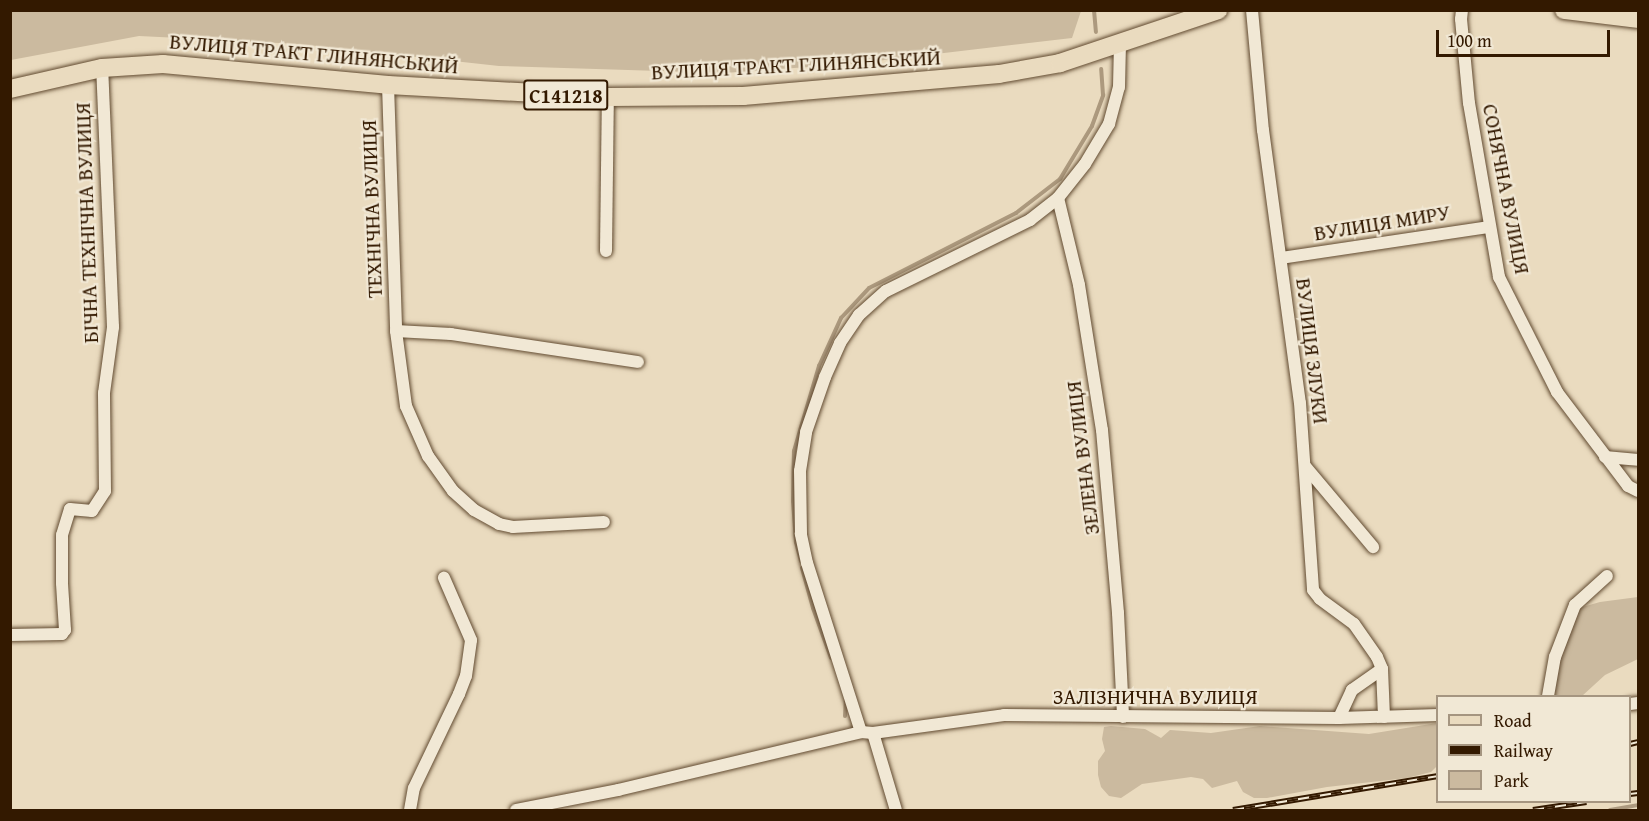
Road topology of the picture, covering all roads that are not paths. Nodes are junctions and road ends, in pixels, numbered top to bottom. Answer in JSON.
{"nodes":[{"id":1,"x":1218,"y":10,"type":"edge"},
{"id":2,"x":1252,"y":10,"type":"edge"},
{"id":3,"x":1462,"y":10,"type":"edge"},
{"id":4,"x":1564,"y":10,"type":"edge"},
{"id":5,"x":1638,"y":19,"type":"edge"},
{"id":6,"x":1120,"y":43,"type":"junction"},
{"id":7,"x":102,"y":68,"type":"junction"},
{"id":8,"x":388,"y":85,"type":"junction"},
{"id":9,"x":10,"y":89,"type":"edge"},
{"id":10,"x":608,"y":98,"type":"junction"},
{"id":11,"x":1058,"y":198,"type":"junction"},
{"id":12,"x":1489,"y":227,"type":"junction"},
{"id":13,"x":606,"y":251,"type":"dead end"},
{"id":14,"x":1281,"y":258,"type":"junction"},
{"id":15,"x":396,"y":331,"type":"junction"},
{"id":16,"x":638,"y":362,"type":"dead end"},
{"id":17,"x":1605,"y":457,"type":"junction"},
{"id":18,"x":1638,"y":460,"type":"edge"},
{"id":19,"x":1305,"y":466,"type":"junction"},
{"id":20,"x":1638,"y":491,"type":"edge"},
{"id":21,"x":603,"y":522,"type":"dead end"},
{"id":22,"x":1373,"y":547,"type":"dead end"},
{"id":23,"x":1607,"y":576,"type":"dead end"},
{"id":24,"x":444,"y":578,"type":"dead end"},
{"id":25,"x":10,"y":634,"type":"edge"},
{"id":26,"x":1382,"y":669,"type":"junction"},
{"id":27,"x":1548,"y":695,"type":"edge"},
{"id":28,"x":1436,"y":716,"type":"edge"},
{"id":29,"x":1123,"y":717,"type":"junction"},
{"id":30,"x":1384,"y":717,"type":"junction"},
{"id":31,"x":1339,"y":718,"type":"junction"},
{"id":32,"x":867,"y":733,"type":"junction"},
{"id":33,"x":410,"y":810,"type":"edge"},
{"id":34,"x":516,"y":810,"type":"edge"},
{"id":35,"x":896,"y":810,"type":"edge"}],
"edges":[{"from":1,"to":6,"type":"main road","name":"ВУЛИЦЯ ТРАКТ ГЛИНЯНСЬКИЙ","number":"С141218"},
{"from":2,"to":14,"type":"street","name":"ВУЛИЦЯ ЗЛУКИ"},
{"from":3,"to":12,"type":"street","name":"СОНЯЧНА ВУЛИЦЯ"},
{"from":4,"to":5,"type":"main road"},
{"from":6,"to":10,"type":"main road","name":"ВУЛИЦЯ ТРАКТ ГЛИНЯНСЬКИЙ","number":"С141218"},
{"from":6,"to":11,"type":"street"},
{"from":7,"to":8,"type":"main road","name":"ВУЛИЦЯ ТРАКТ ГЛИНЯНСЬКИЙ","number":"С141218"},
{"from":7,"to":9,"type":"main road","name":"ВУЛИЦЯ ТРАКТ ГЛИНЯНСЬКИЙ","number":"С141218"},
{"from":7,"to":25,"type":"street","name":"БІЧНА ТЕХНІЧНА ВУЛИЦЯ"},
{"from":8,"to":10,"type":"main road","name":"ВУЛИЦЯ ТРАКТ ГЛИНЯНСЬКИЙ","number":"С141218"},
{"from":8,"to":15,"type":"street","name":"ТЕХНІЧНА ВУЛИЦЯ"},
{"from":10,"to":13,"type":"street"},
{"from":11,"to":29,"type":"street","name":"ЗЕЛЕНА ВУЛИЦЯ"},
{"from":11,"to":32,"type":"street"},
{"from":12,"to":14,"type":"street","name":"ВУЛИЦЯ МИРУ"},
{"from":12,"to":17,"type":"street","name":"СОНЯЧНА ВУЛИЦЯ"},
{"from":14,"to":19,"type":"street","name":"ВУЛИЦЯ ЗЛУКИ"},
{"from":15,"to":16,"type":"street"},
{"from":15,"to":21,"type":"street","name":"ТЕХНІЧНА ВУЛИЦЯ"},
{"from":17,"to":18,"type":"street"},
{"from":17,"to":20,"type":"street"},
{"from":19,"to":22,"type":"street"},
{"from":19,"to":26,"type":"street","name":"ВУЛИЦЯ ЗЛУКИ"},
{"from":23,"to":27,"type":"street"},
{"from":24,"to":33,"type":"street"},
{"from":26,"to":30,"type":"street","name":"ВУЛИЦЯ ЗЛУКИ"},
{"from":26,"to":31,"type":"street"},
{"from":28,"to":30,"type":"street","name":"ЗАЛІЗНИЧНА ВУЛИЦЯ"},
{"from":29,"to":31,"type":"street","name":"ЗАЛІЗНИЧНА ВУЛИЦЯ"},
{"from":29,"to":32,"type":"street","name":"ЗАЛІЗНИЧНА ВУЛИЦЯ"},
{"from":30,"to":31,"type":"street","name":"ЗАЛІЗНИЧНА ВУЛИЦЯ"},
{"from":32,"to":34,"type":"street","name":"ЗАЛІЗНИЧНА ВУЛИЦЯ"},
{"from":32,"to":35,"type":"street"}]}
